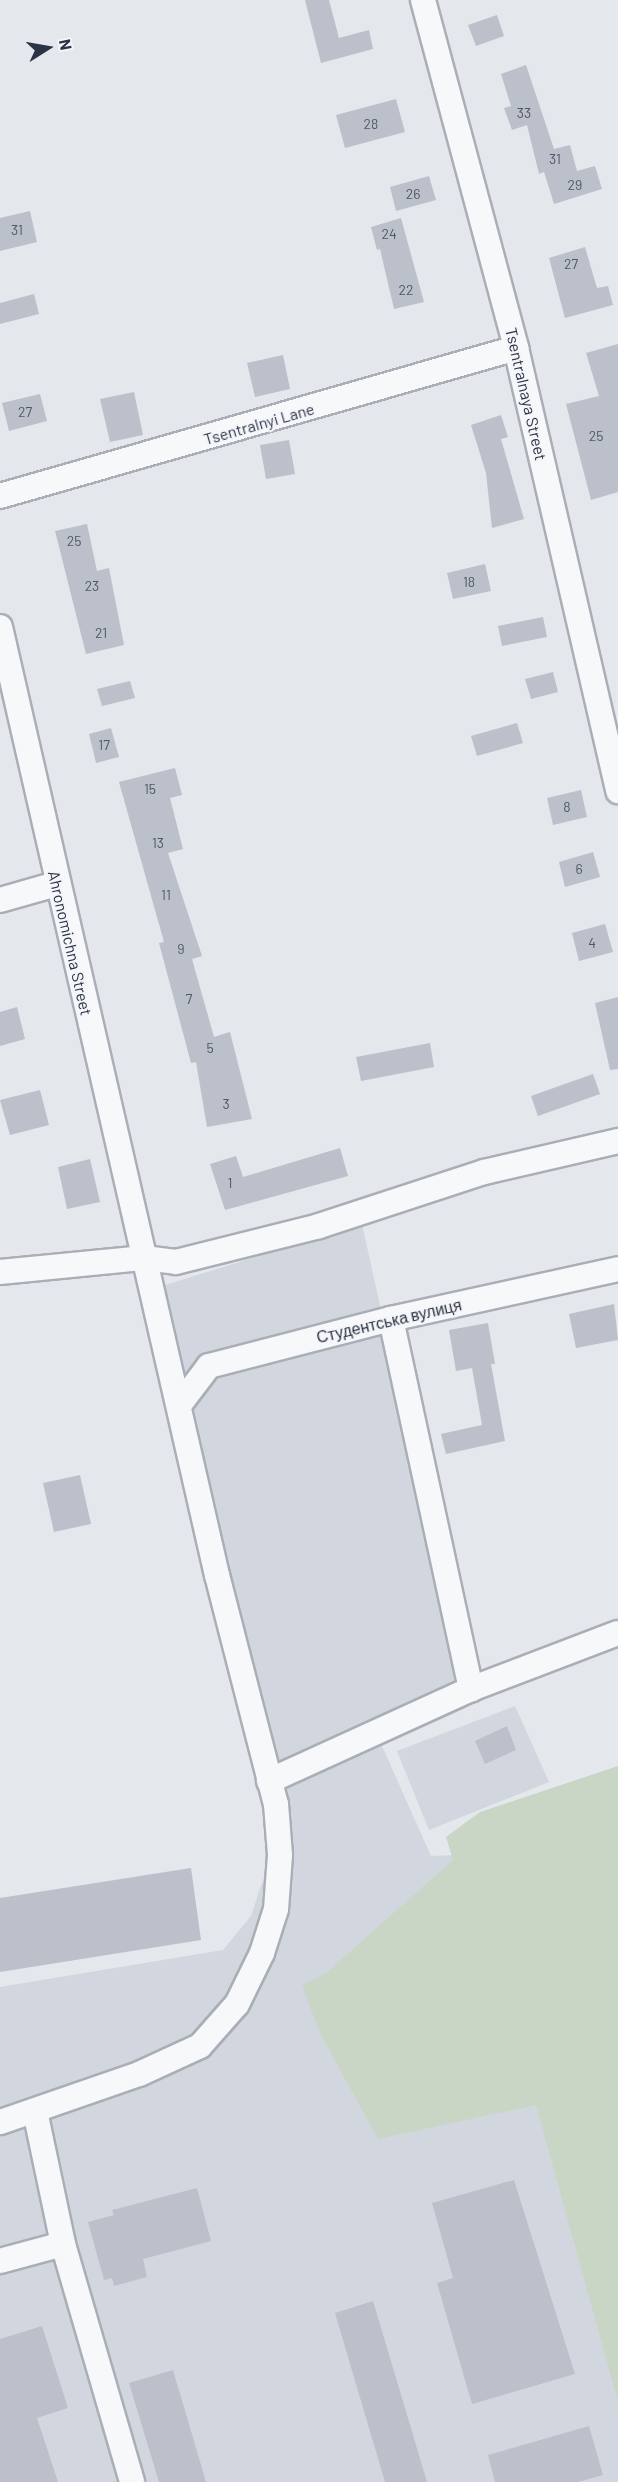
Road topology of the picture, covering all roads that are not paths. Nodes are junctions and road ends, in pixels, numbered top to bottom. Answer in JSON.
{"nodes":[{"id":1,"x":423,"y":0,"type":"edge"},
{"id":2,"x":516,"y":348,"type":"junction"},
{"id":3,"x":0,"y":496,"type":"edge"},
{"id":4,"x":0,"y":627,"type":"edge"},
{"id":5,"x":618,"y":791,"type":"edge"},
{"id":6,"x":56,"y":884,"type":"junction"},
{"id":7,"x":0,"y":900,"type":"edge"},
{"id":8,"x":618,"y":1141,"type":"edge"},
{"id":9,"x":144,"y":1258,"type":"junction"},
{"id":10,"x":618,"y":1269,"type":"edge"},
{"id":11,"x":0,"y":1272,"type":"edge"},
{"id":12,"x":391,"y":1319,"type":"junction"},
{"id":13,"x":180,"y":1404,"type":"junction"},
{"id":14,"x":618,"y":1633,"type":"edge"},
{"id":15,"x":471,"y":1689,"type":"junction"},
{"id":16,"x":269,"y":1781,"type":"junction"},
{"id":17,"x":34,"y":2111,"type":"junction"},
{"id":18,"x":0,"y":2122,"type":"edge"},
{"id":19,"x":63,"y":2244,"type":"junction"},
{"id":20,"x":0,"y":2261,"type":"edge"},
{"id":21,"x":132,"y":2482,"type":"edge"}],
"edges":[{"from":1,"to":2,"type":"street","name":"Tsentralnaya Street"},
{"from":2,"to":3,"type":"street","name":"Tsentralnyi Lane"},
{"from":2,"to":5,"type":"street","name":"Tsentralnaya Street"},
{"from":4,"to":6,"type":"street","name":"Ahronomichna Street"},
{"from":6,"to":7,"type":"street"},
{"from":6,"to":9,"type":"street","name":"Ahronomichna Street"},
{"from":8,"to":9,"type":"street"},
{"from":9,"to":11,"type":"street"},
{"from":9,"to":13,"type":"street","name":"Ahronomichna Street"},
{"from":10,"to":12,"type":"street","name":"Студентська вулиця"},
{"from":12,"to":13,"type":"street","name":"Студентська вулиця"},
{"from":12,"to":15,"type":"street"},
{"from":13,"to":16,"type":"street","name":"Ahronomichna Street"},
{"from":14,"to":15,"type":"street"},
{"from":15,"to":16,"type":"street"},
{"from":16,"to":17,"type":"street","name":"Ahronomichna Street"},
{"from":17,"to":18,"type":"street","name":"Ahronomichna Street"},
{"from":17,"to":19,"type":"street"},
{"from":19,"to":20,"type":"street"},
{"from":19,"to":21,"type":"street"}]}
